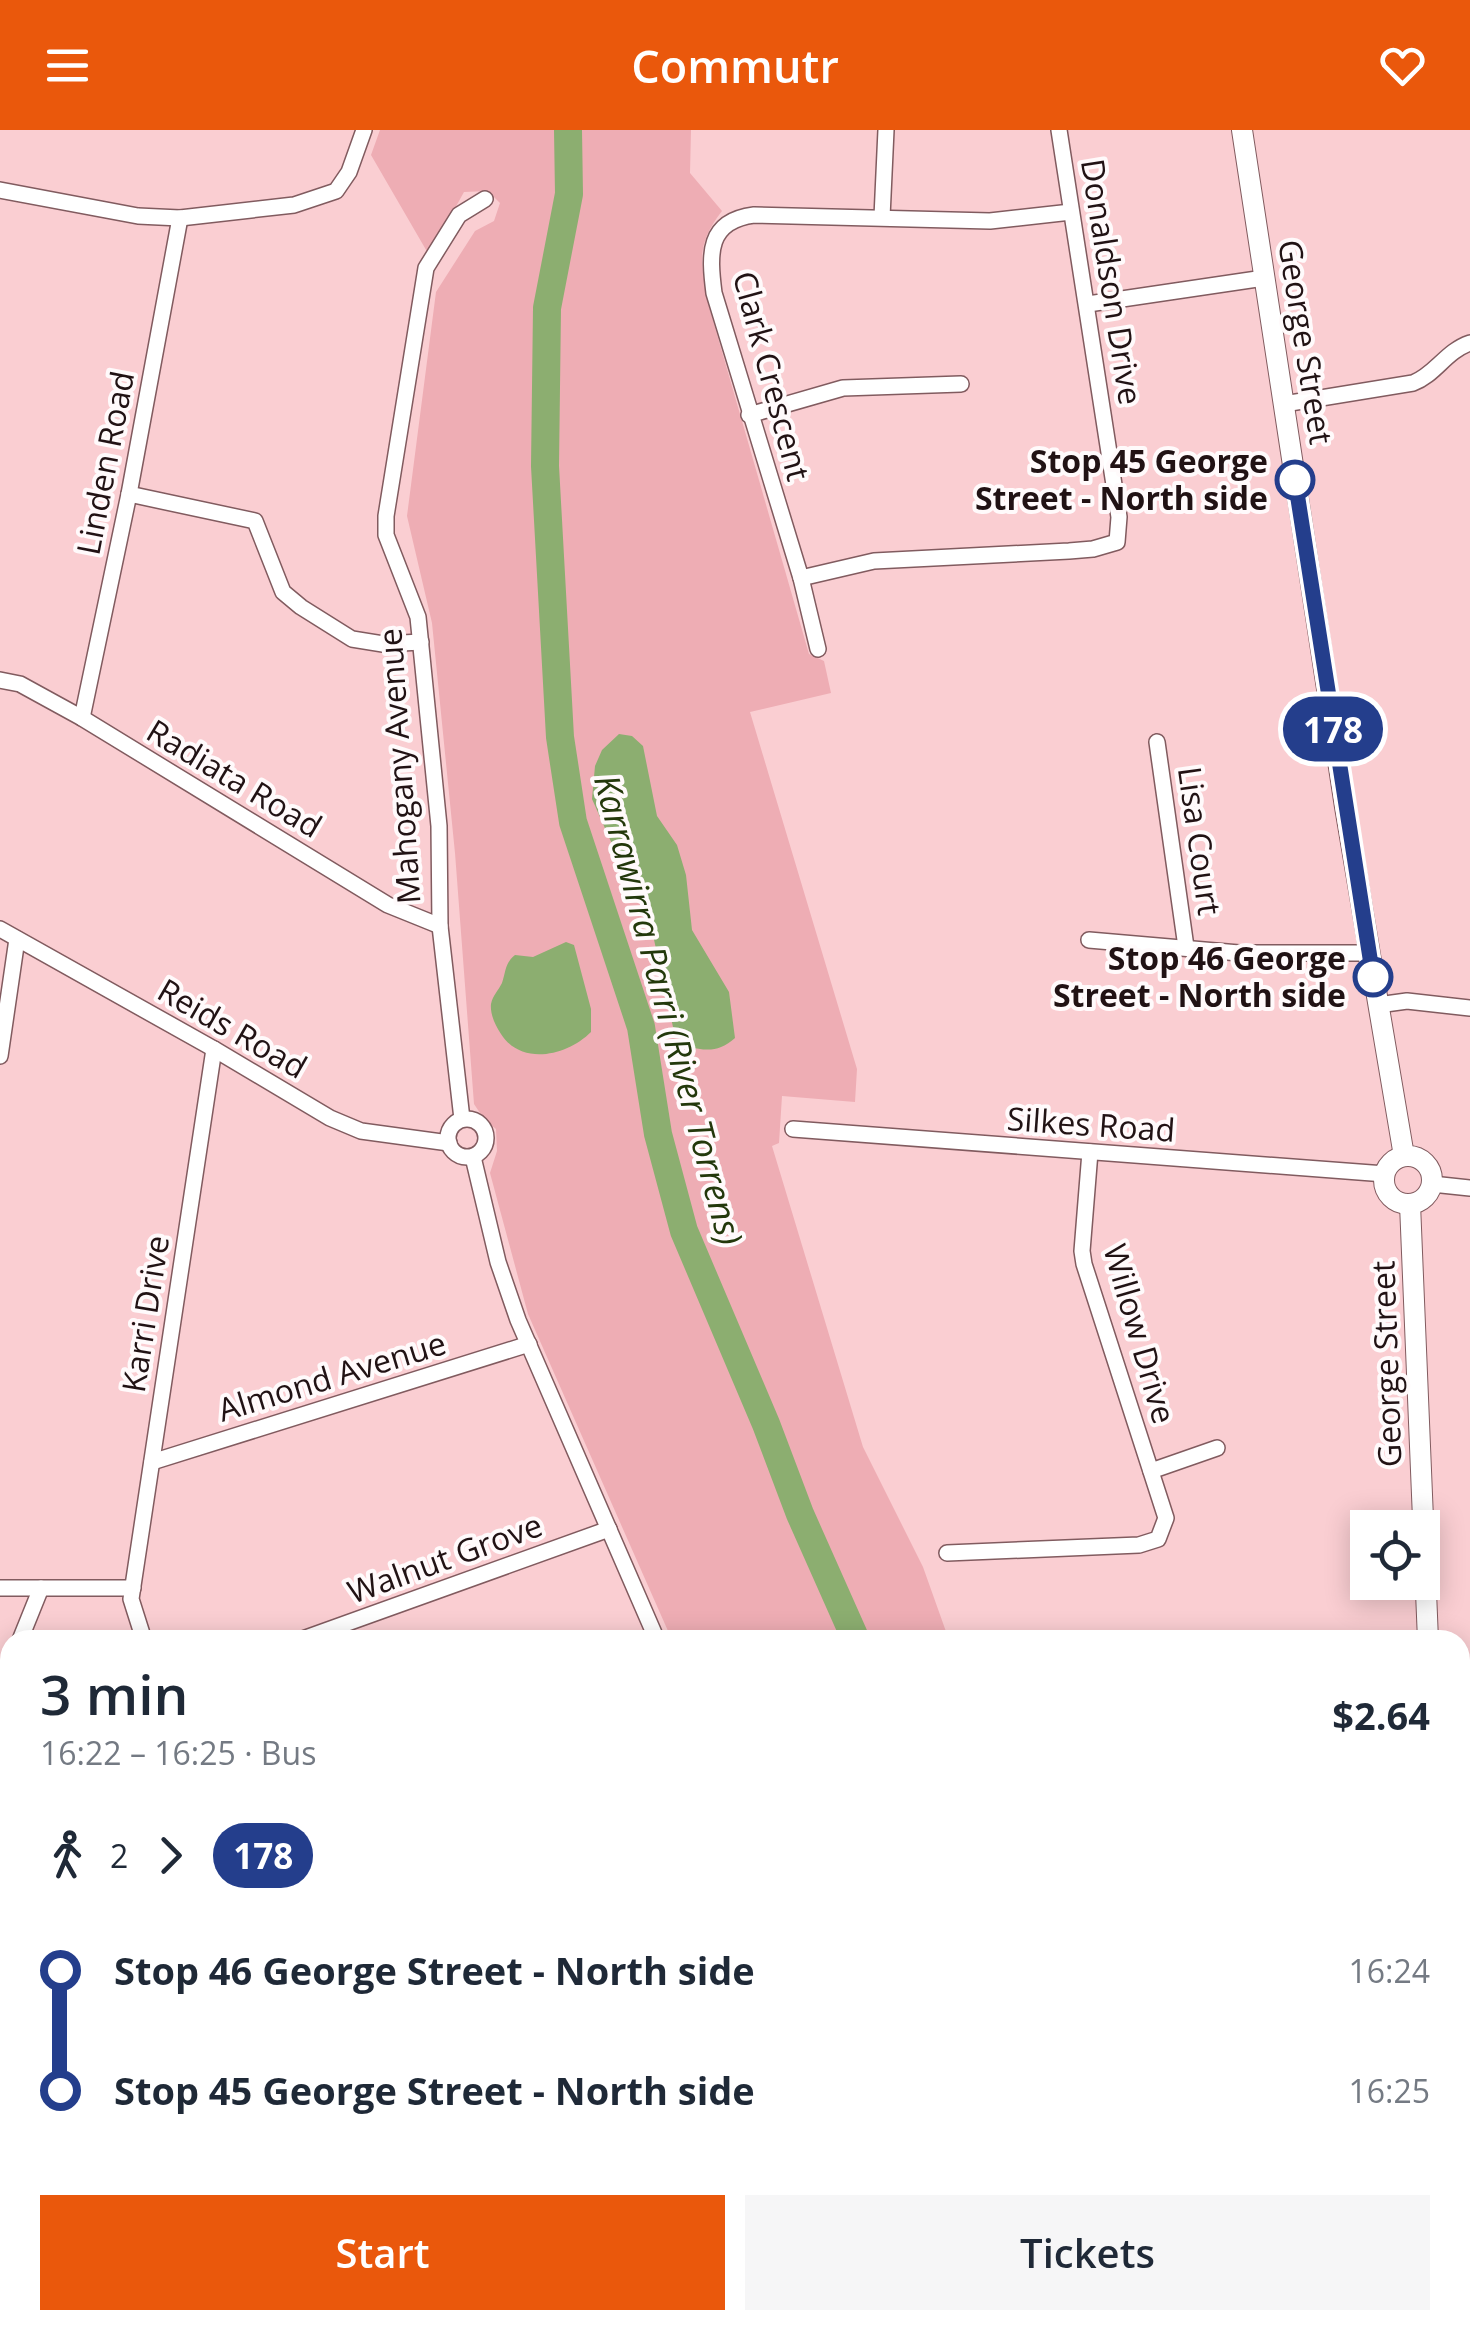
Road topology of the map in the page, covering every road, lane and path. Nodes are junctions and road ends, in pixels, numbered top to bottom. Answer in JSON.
{"nodes":[{"id":1,"x":364,"y":130,"type":"edge"},
{"id":2,"x":886,"y":130,"type":"edge"},
{"id":3,"x":1059,"y":130,"type":"edge"},
{"id":4,"x":1242,"y":130,"type":"edge"},
{"id":5,"x":0,"y":190,"type":"edge"},
{"id":6,"x":485,"y":200,"type":"dead end"},
{"id":7,"x":1071,"y":212,"type":"junction"},
{"id":8,"x":882,"y":217,"type":"junction"},
{"id":9,"x":180,"y":218,"type":"junction"},
{"id":10,"x":1264,"y":278,"type":"junction"},
{"id":11,"x":1088,"y":304,"type":"junction"},
{"id":12,"x":1470,"y":343,"type":"edge"},
{"id":13,"x":960,"y":384,"type":"dead end"},
{"id":14,"x":1284,"y":404,"type":"junction"},
{"id":15,"x":749,"y":416,"type":"junction"},
{"id":16,"x":129,"y":494,"type":"junction"},
{"id":17,"x":801,"y":578,"type":"junction"},
{"id":18,"x":420,"y":642,"type":"junction"},
{"id":19,"x":818,"y":650,"type":"dead end"},
{"id":20,"x":0,"y":680,"type":"edge"},
{"id":21,"x":82,"y":718,"type":"junction"},
{"id":22,"x":1157,"y":742,"type":"dead end"},
{"id":23,"x":440,"y":926,"type":"junction"},
{"id":24,"x":0,"y":929,"type":"edge"},
{"id":25,"x":17,"y":940,"type":"junction"},
{"id":26,"x":1090,"y":940,"type":"dead end"},
{"id":27,"x":1186,"y":948,"type":"junction"},
{"id":28,"x":1369,"y":953,"type":"junction"},
{"id":29,"x":1378,"y":1005,"type":"junction"},
{"id":30,"x":1470,"y":1008,"type":"edge"},
{"id":31,"x":214,"y":1049,"type":"junction"},
{"id":32,"x":0,"y":1056,"type":"edge"},
{"id":33,"x":462,"y":1120,"type":"junction"},
{"id":34,"x":793,"y":1129,"type":"dead end"},
{"id":35,"x":449,"y":1143,"type":"junction"},
{"id":36,"x":1090,"y":1152,"type":"junction"},
{"id":37,"x":1404,"y":1156,"type":"junction"},
{"id":38,"x":473,"y":1157,"type":"junction"},
{"id":39,"x":1384,"y":1174,"type":"junction"},
{"id":40,"x":1432,"y":1184,"type":"junction"},
{"id":41,"x":1470,"y":1188,"type":"edge"},
{"id":42,"x":1410,"y":1204,"type":"junction"},
{"id":43,"x":529,"y":1344,"type":"junction"},
{"id":44,"x":1217,"y":1448,"type":"dead end"},
{"id":45,"x":152,"y":1462,"type":"junction"},
{"id":46,"x":1151,"y":1470,"type":"junction"},
{"id":47,"x":609,"y":1529,"type":"junction"},
{"id":48,"x":947,"y":1553,"type":"dead end"},
{"id":49,"x":0,"y":1588,"type":"edge"},
{"id":50,"x":41,"y":1588,"type":"junction"},
{"id":51,"x":132,"y":1594,"type":"junction"},
{"id":52,"x":24,"y":1630,"type":"edge"},
{"id":53,"x":141,"y":1630,"type":"edge"},
{"id":54,"x":328,"y":1630,"type":"edge"},
{"id":55,"x":653,"y":1630,"type":"edge"},
{"id":56,"x":1428,"y":1630,"type":"edge"}],
"edges":[{"from":1,"to":9,"type":"street"},
{"from":2,"to":8,"type":"street"},
{"from":3,"to":7,"type":"street","name":"Donaldson Drive"},
{"from":4,"to":10,"type":"street","name":"George Street"},
{"from":5,"to":9,"type":"street"},
{"from":6,"to":18,"type":"street","name":"Mahogany Avenue"},
{"from":7,"to":8,"type":"street","name":"Clark Crescent"},
{"from":7,"to":11,"type":"street","name":"Donaldson Drive"},
{"from":8,"to":15,"type":"street","name":"Clark Crescent"},
{"from":9,"to":16,"type":"street","name":"Linden Road"},
{"from":10,"to":11,"type":"street"},
{"from":10,"to":14,"type":"street","name":"George Street"},
{"from":11,"to":17,"type":"street","name":"Donaldson Drive"},
{"from":12,"to":14,"type":"street"},
{"from":13,"to":15,"type":"street"},
{"from":14,"to":28,"type":"street","name":"George Street"},
{"from":15,"to":17,"type":"street","name":"Clark Crescent"},
{"from":16,"to":18,"type":"street"},
{"from":16,"to":21,"type":"street","name":"Linden Road"},
{"from":17,"to":19,"type":"street","name":"Clark Crescent"},
{"from":18,"to":23,"type":"street","name":"Mahogany Avenue"},
{"from":20,"to":21,"type":"street","name":"Radiata Road"},
{"from":21,"to":23,"type":"street","name":"Radiata Road"},
{"from":22,"to":27,"type":"street","name":"Lisa Court"},
{"from":23,"to":33,"type":"street","name":"Mahogany Avenue"},
{"from":24,"to":25,"type":"street","name":"Reids Road"},
{"from":25,"to":31,"type":"street","name":"Reids Road"},
{"from":25,"to":32,"type":"street"},
{"from":26,"to":27,"type":"street"},
{"from":27,"to":28,"type":"street"},
{"from":28,"to":29,"type":"street","name":"George Street"},
{"from":29,"to":30,"type":"street"},
{"from":29,"to":37,"type":"street","name":"George Street"},
{"from":31,"to":35,"type":"street","name":"Reids Road"},
{"from":31,"to":45,"type":"street","name":"Karri Drive"},
{"from":33,"to":35,"type":"street"},
{"from":33,"to":38,"type":"street"},
{"from":34,"to":36,"type":"street","name":"Silkes Road"},
{"from":35,"to":38,"type":"street"},
{"from":36,"to":39,"type":"street","name":"Silkes Road"},
{"from":36,"to":46,"type":"street","name":"Willow Drive"},
{"from":37,"to":39,"type":"street"},
{"from":37,"to":40,"type":"street"},
{"from":38,"to":43,"type":"street"},
{"from":39,"to":42,"type":"street"},
{"from":40,"to":41,"type":"street"},
{"from":40,"to":42,"type":"street"},
{"from":42,"to":56,"type":"street","name":"George Street"},
{"from":43,"to":45,"type":"street","name":"Almond Avenue"},
{"from":43,"to":47,"type":"street"},
{"from":44,"to":46,"type":"street","name":"Willow Drive"},
{"from":45,"to":51,"type":"street","name":"Karri Drive"},
{"from":46,"to":48,"type":"street","name":"Willow Drive"},
{"from":47,"to":54,"type":"street","name":"Walnut Grove"},
{"from":47,"to":55,"type":"street"},
{"from":49,"to":50,"type":"street"},
{"from":50,"to":51,"type":"street"},
{"from":50,"to":52,"type":"street"},
{"from":51,"to":53,"type":"street"}]}
